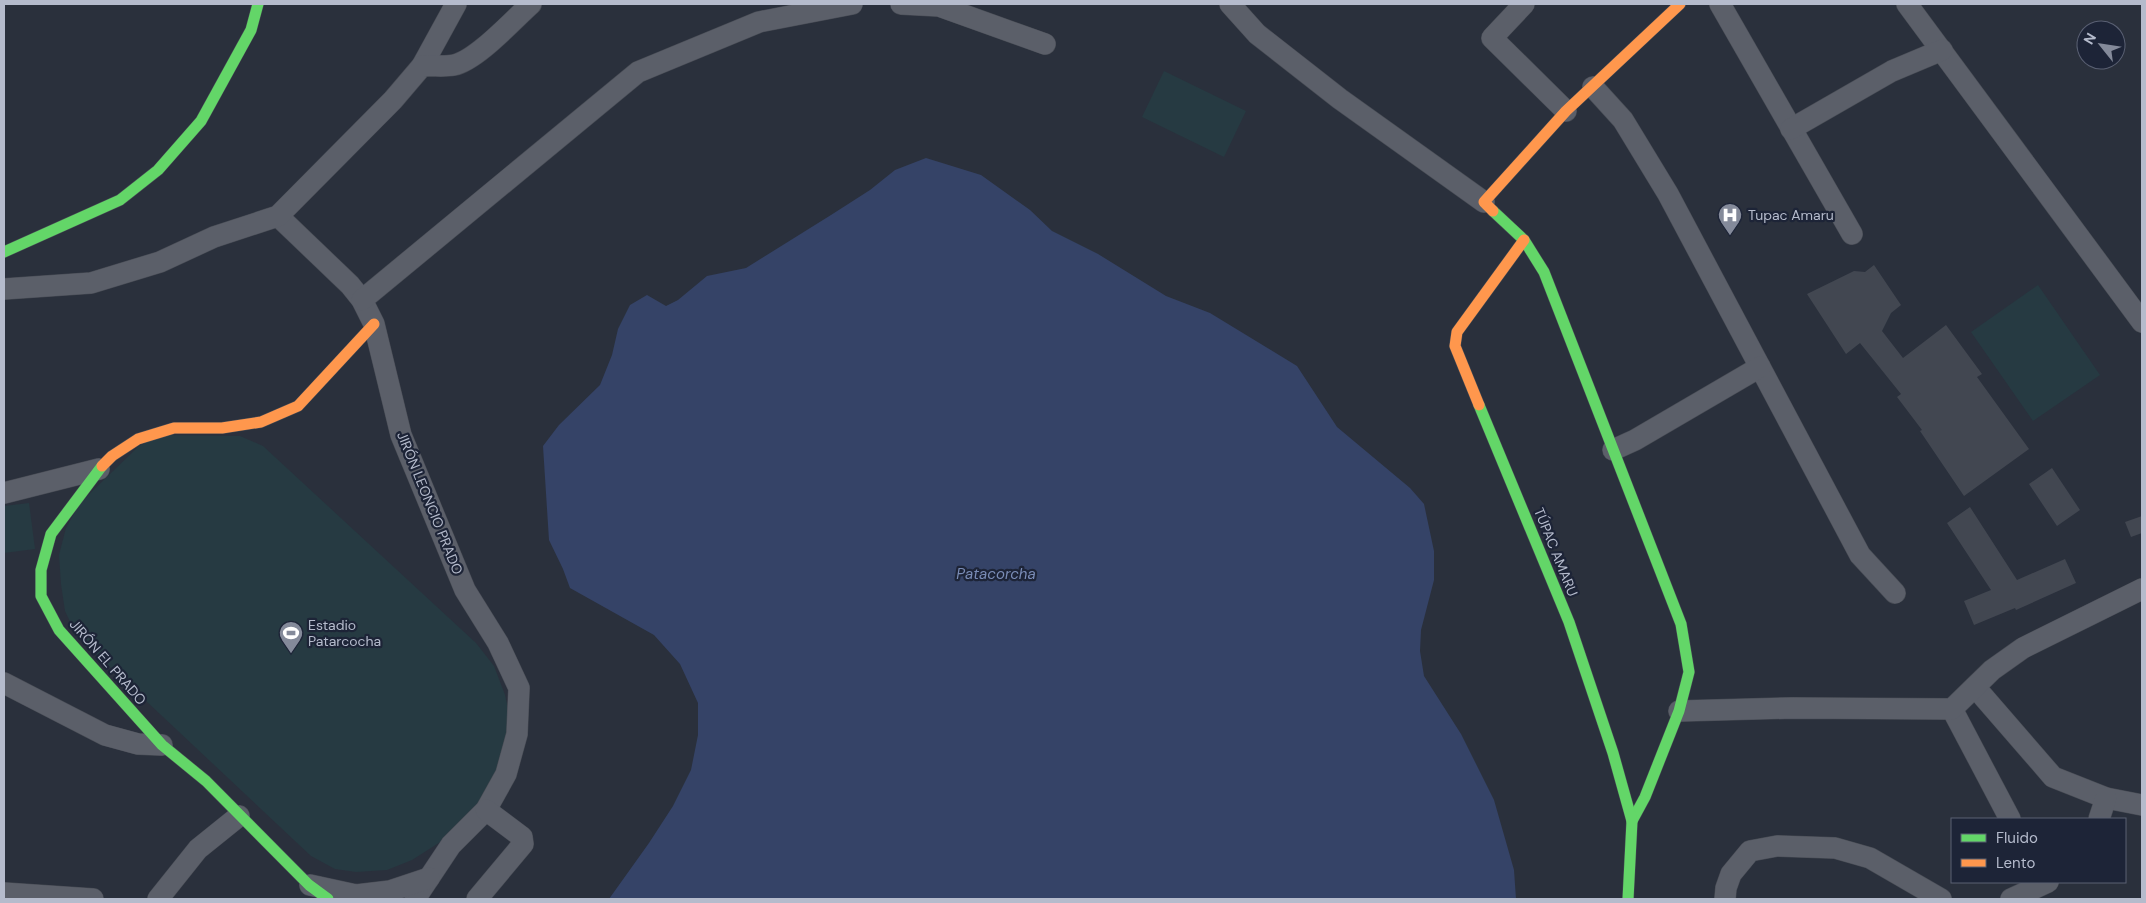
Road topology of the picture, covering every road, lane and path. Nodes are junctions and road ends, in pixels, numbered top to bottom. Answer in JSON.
{"nodes":[{"id":1,"x":258,"y":4,"type":"edge"},
{"id":2,"x":456,"y":4,"type":"edge"},
{"id":3,"x":531,"y":4,"type":"edge"},
{"id":4,"x":852,"y":4,"type":"edge"},
{"id":5,"x":902,"y":4,"type":"edge"},
{"id":6,"x":1230,"y":4,"type":"edge"},
{"id":7,"x":1524,"y":4,"type":"edge"},
{"id":8,"x":1680,"y":4,"type":"edge"},
{"id":9,"x":1720,"y":4,"type":"edge"},
{"id":10,"x":1907,"y":4,"type":"edge"},
{"id":11,"x":1045,"y":44,"type":"dead end"},
{"id":12,"x":1942,"y":50,"type":"junction"},
{"id":13,"x":422,"y":66,"type":"junction"},
{"id":14,"x":1593,"y":87,"type":"junction"},
{"id":15,"x":1566,"y":111,"type":"junction"},
{"id":16,"x":1791,"y":129,"type":"junction"},
{"id":17,"x":1484,"y":202,"type":"junction"},
{"id":18,"x":278,"y":216,"type":"junction"},
{"id":19,"x":1852,"y":234,"type":"dead end"},
{"id":20,"x":1524,"y":240,"type":"junction"},
{"id":21,"x":4,"y":252,"type":"edge"},
{"id":22,"x":4,"y":289,"type":"edge"},
{"id":23,"x":362,"y":300,"type":"junction"},
{"id":24,"x":2142,"y":322,"type":"edge"},
{"id":25,"x":374,"y":324,"type":"junction"},
{"id":26,"x":1760,"y":367,"type":"junction"},
{"id":27,"x":1613,"y":450,"type":"junction"},
{"id":28,"x":99,"y":469,"type":"junction"},
{"id":29,"x":4,"y":493,"type":"edge"},
{"id":30,"x":2142,"y":588,"type":"edge"},
{"id":31,"x":1895,"y":593,"type":"dead end"},
{"id":32,"x":4,"y":683,"type":"edge"},
{"id":33,"x":1975,"y":687,"type":"junction"},
{"id":34,"x":1952,"y":709,"type":"junction"},
{"id":35,"x":1679,"y":711,"type":"junction"},
{"id":36,"x":162,"y":745,"type":"junction"},
{"id":37,"x":2106,"y":798,"type":"junction"},
{"id":38,"x":2142,"y":805,"type":"edge"},
{"id":39,"x":486,"y":810,"type":"junction"},
{"id":40,"x":238,"y":816,"type":"junction"},
{"id":41,"x":2009,"y":818,"type":"edge"},
{"id":42,"x":2099,"y":818,"type":"edge"},
{"id":43,"x":1632,"y":821,"type":"junction"},
{"id":44,"x":429,"y":878,"type":"junction"},
{"id":45,"x":2045,"y":883,"type":"edge"},
{"id":46,"x":309,"y":885,"type":"junction"},
{"id":47,"x":4,"y":893,"type":"edge"},
{"id":48,"x":93,"y":899,"type":"edge"},
{"id":49,"x":158,"y":899,"type":"edge"},
{"id":50,"x":328,"y":899,"type":"edge"},
{"id":51,"x":415,"y":899,"type":"edge"},
{"id":52,"x":477,"y":899,"type":"edge"},
{"id":53,"x":1628,"y":899,"type":"edge"},
{"id":54,"x":1725,"y":899,"type":"edge"},
{"id":55,"x":1941,"y":899,"type":"edge"},
{"id":56,"x":2011,"y":899,"type":"edge"}],
"edges":[{"from":1,"to":21,"type":"street"},
{"from":2,"to":13,"type":"street"},
{"from":3,"to":13,"type":"street"},
{"from":4,"to":23,"type":"street"},
{"from":5,"to":11,"type":"street"},
{"from":6,"to":17,"type":"street"},
{"from":7,"to":15,"type":"street"},
{"from":8,"to":14,"type":"street"},
{"from":9,"to":16,"type":"street"},
{"from":10,"to":12,"type":"street"},
{"from":12,"to":16,"type":"street"},
{"from":12,"to":24,"type":"street"},
{"from":13,"to":18,"type":"street"},
{"from":14,"to":15,"type":"street"},
{"from":14,"to":26,"type":"street"},
{"from":15,"to":17,"type":"street"},
{"from":16,"to":19,"type":"street"},
{"from":17,"to":20,"type":"street"},
{"from":18,"to":22,"type":"street"},
{"from":18,"to":23,"type":"street","name":"JIRÓN LEONCIO PRADO"},
{"from":20,"to":27,"type":"street"},
{"from":20,"to":43,"type":"street","name":"TÚPAC AMARU"},
{"from":23,"to":25,"type":"street","name":"JIRÓN LEONCIO PRADO"},
{"from":25,"to":28,"type":"street","name":"JIRÓN EL PRADO"},
{"from":25,"to":39,"type":"street","name":"JIRÓN LEONCIO PRADO"},
{"from":26,"to":27,"type":"street"},
{"from":26,"to":31,"type":"street"},
{"from":27,"to":35,"type":"street"},
{"from":28,"to":29,"type":"street"},
{"from":28,"to":36,"type":"street","name":"JIRÓN EL PRADO"},
{"from":30,"to":33,"type":"street"},
{"from":32,"to":36,"type":"street"},
{"from":33,"to":34,"type":"street"},
{"from":33,"to":37,"type":"street"},
{"from":34,"to":35,"type":"street"},
{"from":34,"to":41,"type":"street"},
{"from":35,"to":43,"type":"street"},
{"from":36,"to":40,"type":"street","name":"JIRÓN EL PRADO"},
{"from":37,"to":38,"type":"street"},
{"from":37,"to":42,"type":"street"},
{"from":39,"to":44,"type":"street","name":"JIRÓN LEONCIO PRADO"},
{"from":39,"to":52,"type":"street"},
{"from":40,"to":46,"type":"street","name":"JIRÓN EL PRADO"},
{"from":40,"to":49,"type":"street"},
{"from":43,"to":53,"type":"street","name":"TÚPAC AMARU"},
{"from":44,"to":46,"type":"street"},
{"from":44,"to":51,"type":"street","name":"JIRÓN LEONCIO PRADO"},
{"from":45,"to":56,"type":"street"},
{"from":46,"to":50,"type":"street","name":"JIRÓN EL PRADO"},
{"from":47,"to":48,"type":"street"},
{"from":54,"to":55,"type":"street"}]}
